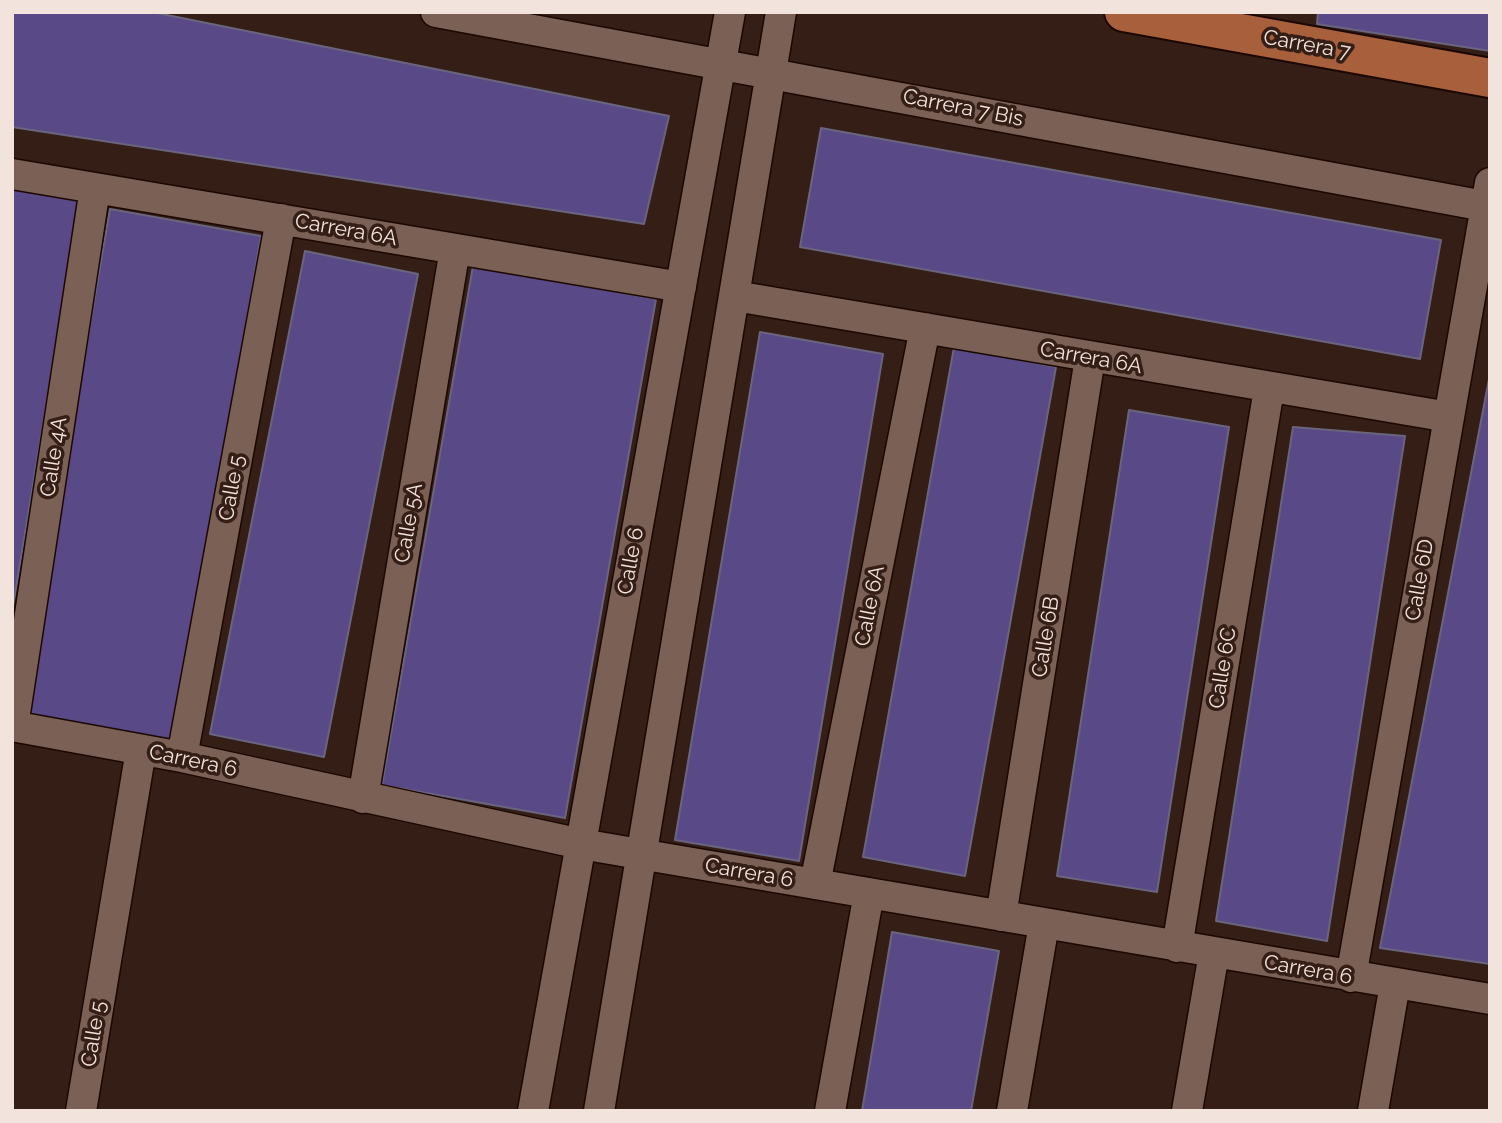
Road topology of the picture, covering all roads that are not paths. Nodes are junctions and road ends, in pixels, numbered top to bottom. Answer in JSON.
{"nodes":[{"id":1,"x":436,"y":12,"type":"edge"},
{"id":2,"x":730,"y":12,"type":"edge"},
{"id":3,"x":781,"y":12,"type":"edge"},
{"id":4,"x":1124,"y":12,"type":"edge"},
{"id":5,"x":720,"y":64,"type":"junction"},
{"id":6,"x":772,"y":72,"type":"junction"},
{"id":7,"x":1490,"y":78,"type":"edge"},
{"id":8,"x":12,"y":174,"type":"edge"},
{"id":9,"x":95,"y":188,"type":"junction"},
{"id":10,"x":1488,"y":199,"type":"edge"},
{"id":11,"x":281,"y":219,"type":"junction"},
{"id":12,"x":455,"y":248,"type":"junction"},
{"id":13,"x":681,"y":287,"type":"junction"},
{"id":14,"x":735,"y":296,"type":"junction"},
{"id":15,"x":925,"y":328,"type":"junction"},
{"id":16,"x":1090,"y":358,"type":"junction"},
{"id":17,"x":1269,"y":389,"type":"junction"},
{"id":18,"x":1449,"y":417,"type":"junction"},
{"id":19,"x":13,"y":726,"type":"edge"},
{"id":20,"x":141,"y":750,"type":"junction"},
{"id":21,"x":182,"y":757,"type":"junction"},
{"id":22,"x":363,"y":798,"type":"junction"},
{"id":23,"x":580,"y":844,"type":"junction"},
{"id":24,"x":642,"y":854,"type":"junction"},
{"id":25,"x":815,"y":884,"type":"junction"},
{"id":26,"x":869,"y":893,"type":"junction"},
{"id":27,"x":1001,"y":916,"type":"junction"},
{"id":28,"x":1044,"y":924,"type":"junction"},
{"id":29,"x":1177,"y":947,"type":"junction"},
{"id":30,"x":1214,"y":953,"type":"junction"},
{"id":31,"x":1351,"y":977,"type":"junction"},
{"id":32,"x":1395,"y":984,"type":"junction"},
{"id":33,"x":1490,"y":999,"type":"edge"},
{"id":34,"x":81,"y":1111,"type":"edge"},
{"id":35,"x":533,"y":1111,"type":"edge"},
{"id":36,"x":599,"y":1111,"type":"edge"},
{"id":37,"x":830,"y":1111,"type":"edge"},
{"id":38,"x":1012,"y":1111,"type":"edge"},
{"id":39,"x":1187,"y":1111,"type":"edge"},
{"id":40,"x":1373,"y":1111,"type":"edge"}],
"edges":[{"from":1,"to":5,"type":"street","name":"Carrera 7 Bis"},
{"from":2,"to":5,"type":"street","name":"Calle 6"},
{"from":3,"to":6,"type":"street"},
{"from":4,"to":7,"type":"main road","name":"Carrera 7"},
{"from":5,"to":6,"type":"street","name":"Carrera 7 Bis"},
{"from":5,"to":13,"type":"street","name":"Calle 6"},
{"from":6,"to":10,"type":"street","name":"Carrera 7 Bis"},
{"from":6,"to":14,"type":"street"},
{"from":8,"to":9,"type":"street","name":"Carrera 6A"},
{"from":9,"to":11,"type":"street","name":"Carrera 6A"},
{"from":9,"to":19,"type":"street","name":"Calle 4A"},
{"from":10,"to":18,"type":"street","name":"Calle 6D"},
{"from":11,"to":12,"type":"street","name":"Carrera 6A"},
{"from":11,"to":21,"type":"street","name":"Calle 5"},
{"from":12,"to":13,"type":"street","name":"Carrera 6A"},
{"from":12,"to":22,"type":"street","name":"Calle 5A"},
{"from":13,"to":23,"type":"street","name":"Calle 6"},
{"from":14,"to":15,"type":"street","name":"Carrera 6A"},
{"from":14,"to":24,"type":"street"},
{"from":15,"to":16,"type":"street","name":"Carrera 6A"},
{"from":15,"to":25,"type":"street","name":"Calle 6A"},
{"from":16,"to":17,"type":"street","name":"Carrera 6A"},
{"from":16,"to":27,"type":"street","name":"Calle 6B"},
{"from":17,"to":18,"type":"street","name":"Carrera 6A"},
{"from":17,"to":29,"type":"street","name":"Calle 6C"},
{"from":18,"to":31,"type":"street","name":"Calle 6D"},
{"from":19,"to":20,"type":"street","name":"Carrera 6"},
{"from":20,"to":21,"type":"street","name":"Carrera 6"},
{"from":20,"to":34,"type":"street","name":"Calle 5"},
{"from":21,"to":22,"type":"street","name":"Carrera 6"},
{"from":22,"to":23,"type":"street","name":"Carrera 6"},
{"from":23,"to":24,"type":"street","name":"Carrera 6"},
{"from":23,"to":35,"type":"street","name":"Calle 6"},
{"from":24,"to":25,"type":"street","name":"Carrera 6"},
{"from":24,"to":36,"type":"street"},
{"from":25,"to":26,"type":"street","name":"Carrera 6"},
{"from":26,"to":27,"type":"street","name":"Carrera 6"},
{"from":26,"to":37,"type":"street"},
{"from":27,"to":28,"type":"street","name":"Carrera 6"},
{"from":28,"to":29,"type":"street","name":"Carrera 6"},
{"from":28,"to":38,"type":"street"},
{"from":29,"to":30,"type":"street","name":"Carrera 6"},
{"from":30,"to":31,"type":"street","name":"Carrera 6"},
{"from":30,"to":39,"type":"street"},
{"from":31,"to":32,"type":"street","name":"Carrera 6"},
{"from":32,"to":33,"type":"street","name":"Carrera 6"},
{"from":32,"to":40,"type":"street"}]}
